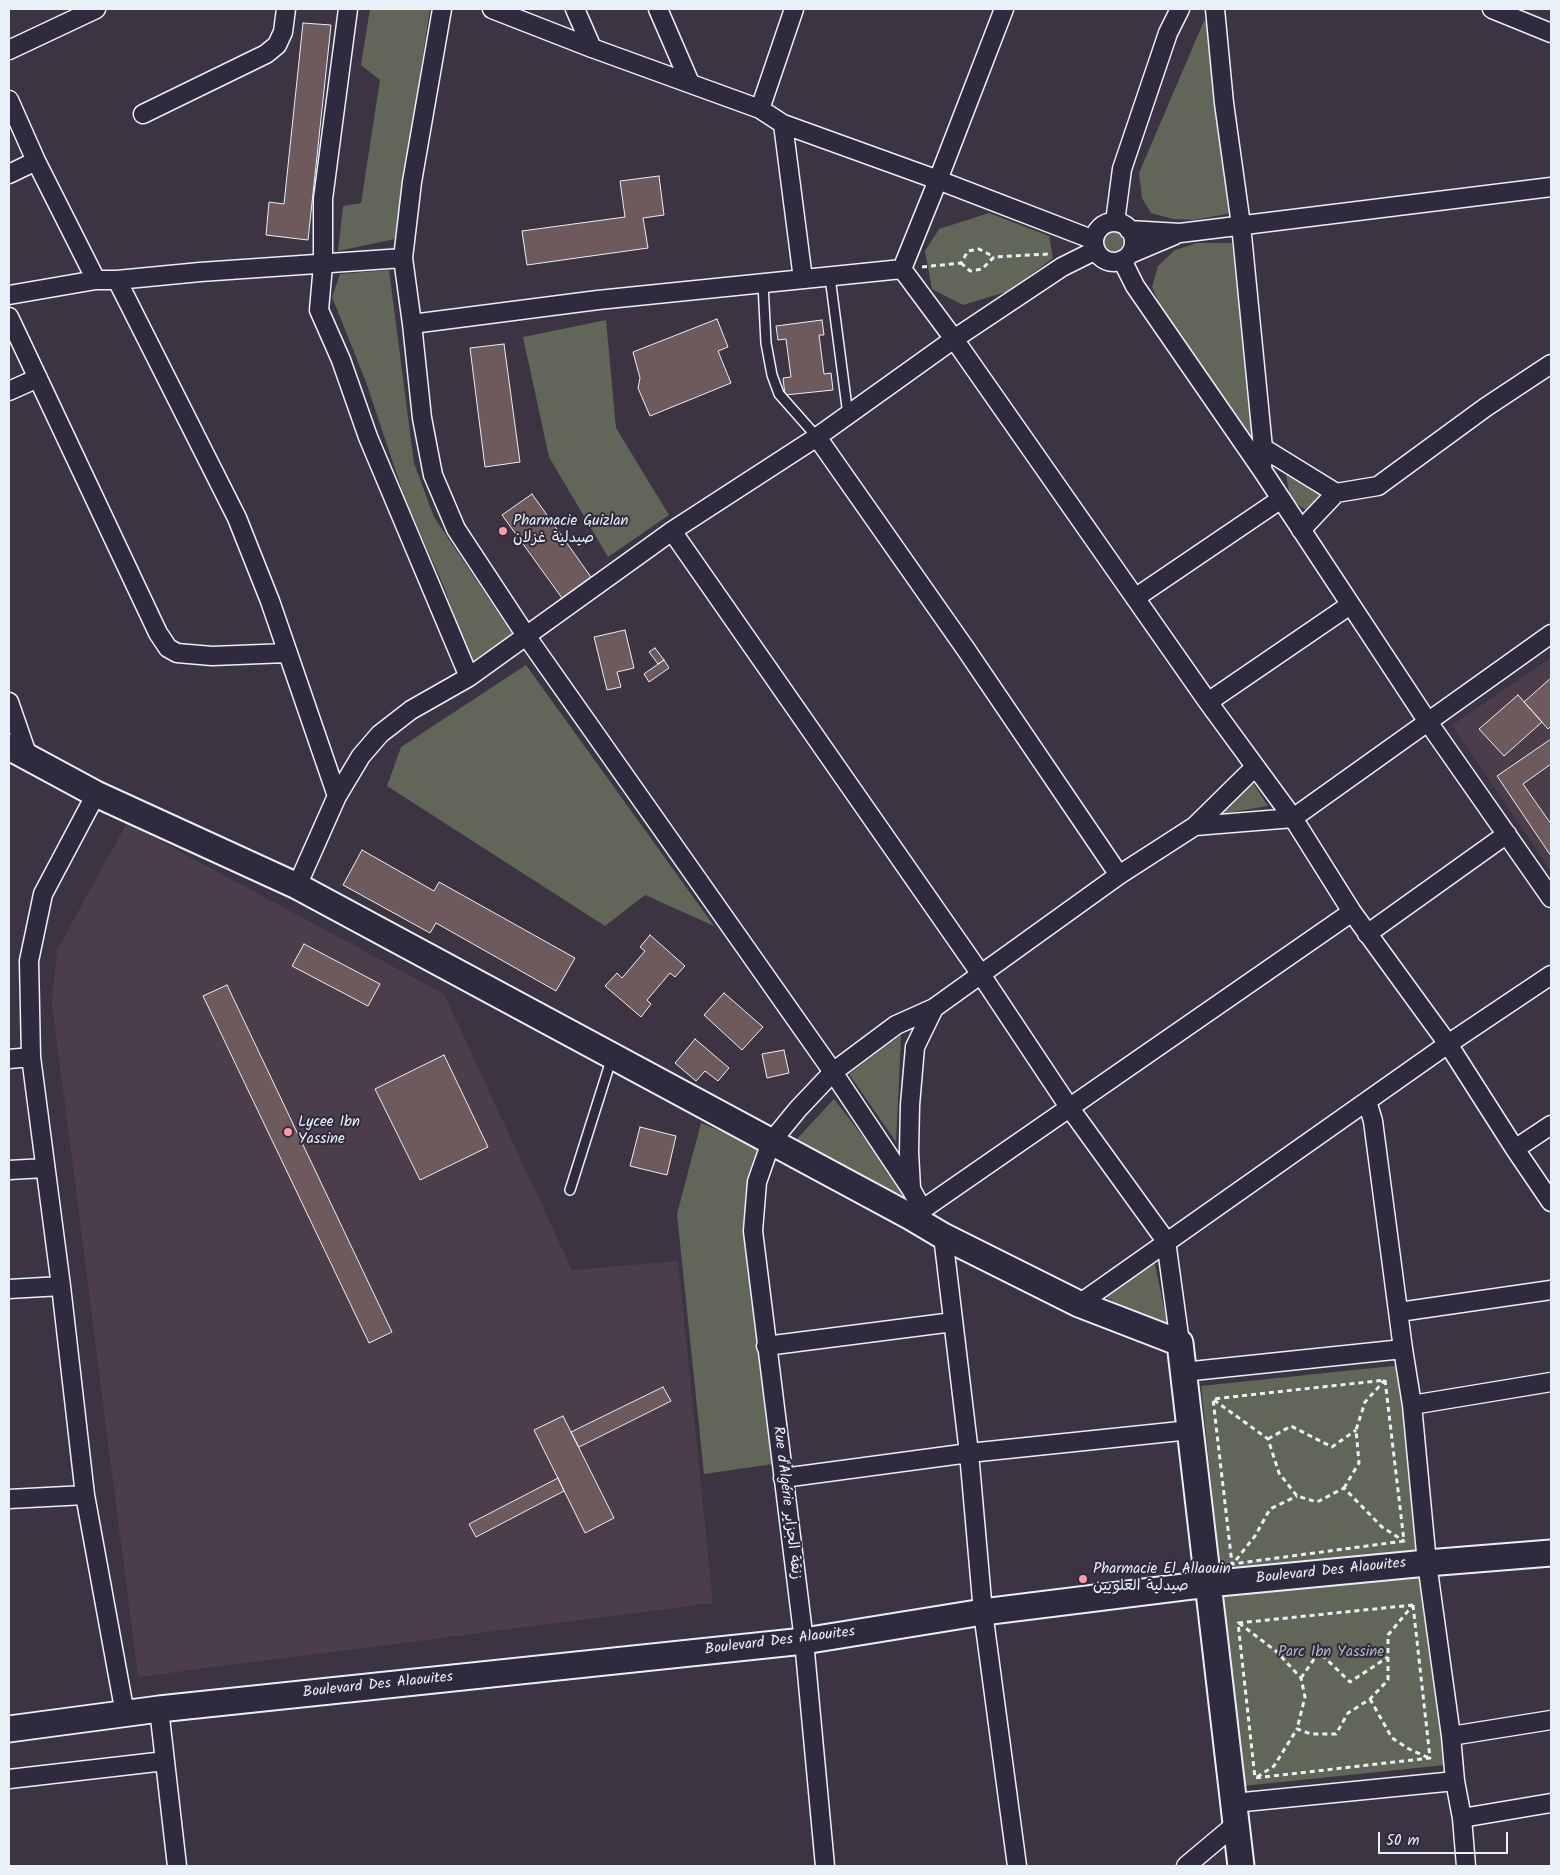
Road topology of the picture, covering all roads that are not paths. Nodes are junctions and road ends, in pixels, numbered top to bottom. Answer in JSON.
{"nodes":[{"id":1,"x":96,"y":9,"type":"edge"},
{"id":2,"x":286,"y":9,"type":"edge"},
{"id":3,"x":348,"y":9,"type":"edge"},
{"id":4,"x":442,"y":9,"type":"edge"},
{"id":5,"x":492,"y":9,"type":"edge"},
{"id":6,"x":574,"y":9,"type":"edge"},
{"id":7,"x":658,"y":9,"type":"edge"},
{"id":8,"x":1004,"y":9,"type":"edge"},
{"id":9,"x":1180,"y":9,"type":"edge"},
{"id":10,"x":1215,"y":9,"type":"edge"},
{"id":11,"x":1492,"y":9,"type":"edge"},
{"id":12,"x":792,"y":10,"type":"edge"},
{"id":13,"x":1551,"y":33,"type":"edge"},
{"id":14,"x":592,"y":48,"type":"junction"},
{"id":15,"x":9,"y":50,"type":"edge"},
{"id":16,"x":690,"y":83,"type":"junction"},
{"id":17,"x":9,"y":100,"type":"edge"},
{"id":18,"x":760,"y":109,"type":"junction"},
{"id":19,"x":143,"y":114,"type":"dead end"},
{"id":20,"x":783,"y":124,"type":"junction"},
{"id":21,"x":36,"y":161,"type":"junction"},
{"id":22,"x":9,"y":174,"type":"edge"},
{"id":23,"x":938,"y":180,"type":"junction"},
{"id":24,"x":1551,"y":187,"type":"edge"},
{"id":25,"x":1241,"y":225,"type":"junction"},
{"id":26,"x":1122,"y":226,"type":"junction"},
{"id":27,"x":1180,"y":233,"type":"junction"},
{"id":28,"x":1095,"y":245,"type":"junction"},
{"id":29,"x":1126,"y":257,"type":"junction"},
{"id":30,"x":403,"y":258,"type":"junction"},
{"id":31,"x":323,"y":264,"type":"junction"},
{"id":32,"x":902,"y":269,"type":"junction"},
{"id":33,"x":830,"y":277,"type":"junction"},
{"id":34,"x":803,"y":279,"type":"junction"},
{"id":35,"x":96,"y":280,"type":"junction"},
{"id":36,"x":117,"y":280,"type":"junction"},
{"id":37,"x":763,"y":284,"type":"junction"},
{"id":38,"x":9,"y":295,"type":"edge"},
{"id":39,"x":9,"y":318,"type":"edge"},
{"id":40,"x":412,"y":324,"type":"junction"},
{"id":41,"x":954,"y":339,"type":"junction"},
{"id":42,"x":1551,"y":364,"type":"edge"},
{"id":43,"x":38,"y":378,"type":"junction"},
{"id":44,"x":9,"y":391,"type":"edge"},
{"id":45,"x":848,"y":415,"type":"junction"},
{"id":46,"x":817,"y":437,"type":"junction"},
{"id":47,"x":1264,"y":448,"type":"junction"},
{"id":48,"x":1262,"y":470,"type":"junction"},
{"id":49,"x":1336,"y":493,"type":"junction"},
{"id":50,"x":1281,"y":499,"type":"junction"},
{"id":51,"x":1301,"y":530,"type":"junction"},
{"id":52,"x":672,"y":531,"type":"junction"},
{"id":53,"x":1135,"y":598,"type":"junction"},
{"id":54,"x":1350,"y":605,"type":"junction"},
{"id":55,"x":1551,"y":634,"type":"edge"},
{"id":56,"x":527,"y":637,"type":"junction"},
{"id":57,"x":287,"y":654,"type":"junction"},
{"id":58,"x":469,"y":677,"type":"junction"},
{"id":59,"x":9,"y":702,"type":"edge"},
{"id":60,"x":1208,"y":702,"type":"junction"},
{"id":61,"x":1428,"y":722,"type":"junction"},
{"id":62,"x":18,"y":752,"type":"edge"},
{"id":63,"x":1255,"y":767,"type":"junction"},
{"id":64,"x":96,"y":794,"type":"junction"},
{"id":65,"x":337,"y":796,"type":"junction"},
{"id":66,"x":1293,"y":818,"type":"junction"},
{"id":67,"x":1195,"y":826,"type":"junction"},
{"id":68,"x":1508,"y":834,"type":"junction"},
{"id":69,"x":1119,"y":874,"type":"junction"},
{"id":70,"x":297,"y":886,"type":"junction"},
{"id":71,"x":1551,"y":898,"type":"edge"},
{"id":72,"x":1352,"y":912,"type":"junction"},
{"id":73,"x":1367,"y":934,"type":"junction"},
{"id":74,"x":980,"y":973,"type":"junction"},
{"id":75,"x":1551,"y":975,"type":"edge"},
{"id":76,"x":934,"y":1008,"type":"junction"},
{"id":77,"x":1448,"y":1044,"type":"junction"},
{"id":78,"x":613,"y":1055,"type":"junction"},
{"id":79,"x":31,"y":1057,"type":"junction"},
{"id":80,"x":9,"y":1059,"type":"edge"},
{"id":81,"x":833,"y":1072,"type":"junction"},
{"id":82,"x":1367,"y":1101,"type":"junction"},
{"id":83,"x":1069,"y":1107,"type":"junction"},
{"id":84,"x":1551,"y":1125,"type":"edge"},
{"id":85,"x":771,"y":1142,"type":"junction"},
{"id":86,"x":1515,"y":1150,"type":"junction"},
{"id":87,"x":45,"y":1168,"type":"junction"},
{"id":88,"x":9,"y":1170,"type":"edge"},
{"id":89,"x":911,"y":1189,"type":"junction"},
{"id":90,"x":570,"y":1190,"type":"dead end"},
{"id":91,"x":1551,"y":1202,"type":"edge"},
{"id":92,"x":916,"y":1213,"type":"junction"},
{"id":93,"x":942,"y":1236,"type":"junction"},
{"id":94,"x":1166,"y":1242,"type":"junction"},
{"id":95,"x":61,"y":1286,"type":"junction"},
{"id":96,"x":9,"y":1289,"type":"edge"},
{"id":97,"x":1551,"y":1290,"type":"edge"},
{"id":98,"x":1079,"y":1304,"type":"junction"},
{"id":99,"x":1399,"y":1312,"type":"junction"},
{"id":100,"x":953,"y":1322,"type":"junction"},
{"id":101,"x":1180,"y":1343,"type":"junction"},
{"id":102,"x":766,"y":1346,"type":"junction"},
{"id":103,"x":1403,"y":1349,"type":"junction"},
{"id":104,"x":1183,"y":1372,"type":"junction"},
{"id":105,"x":1551,"y":1382,"type":"edge"},
{"id":106,"x":1412,"y":1405,"type":"junction"},
{"id":107,"x":1190,"y":1430,"type":"junction"},
{"id":108,"x":969,"y":1452,"type":"junction"},
{"id":109,"x":783,"y":1478,"type":"junction"},
{"id":110,"x":85,"y":1495,"type":"junction"},
{"id":111,"x":9,"y":1499,"type":"edge"},
{"id":112,"x":1551,"y":1553,"type":"edge"},
{"id":113,"x":1427,"y":1563,"type":"junction"},
{"id":114,"x":1208,"y":1584,"type":"junction"},
{"id":115,"x":983,"y":1612,"type":"junction"},
{"id":116,"x":804,"y":1641,"type":"junction"},
{"id":117,"x":159,"y":1710,"type":"junction"},
{"id":118,"x":125,"y":1714,"type":"junction"},
{"id":119,"x":1551,"y":1720,"type":"edge"},
{"id":120,"x":9,"y":1729,"type":"edge"},
{"id":121,"x":1451,"y":1736,"type":"junction"},
{"id":122,"x":165,"y":1761,"type":"junction"},
{"id":123,"x":9,"y":1779,"type":"edge"},
{"id":124,"x":1455,"y":1781,"type":"junction"},
{"id":125,"x":1551,"y":1803,"type":"edge"},
{"id":126,"x":1235,"y":1814,"type":"junction"},
{"id":127,"x":1462,"y":1818,"type":"junction"},
{"id":128,"x":176,"y":1866,"type":"edge"},
{"id":129,"x":825,"y":1866,"type":"edge"},
{"id":130,"x":1017,"y":1866,"type":"edge"},
{"id":131,"x":1186,"y":1866,"type":"edge"},
{"id":132,"x":1241,"y":1866,"type":"edge"},
{"id":133,"x":1466,"y":1866,"type":"edge"}],
"edges":[{"from":1,"to":15,"type":"street"},
{"from":2,"to":19,"type":"street"},
{"from":3,"to":31,"type":"street"},
{"from":4,"to":30,"type":"street"},
{"from":5,"to":14,"type":"street"},
{"from":6,"to":14,"type":"street"},
{"from":7,"to":16,"type":"street"},
{"from":8,"to":23,"type":"street"},
{"from":9,"to":26,"type":"street"},
{"from":10,"to":25,"type":"street"},
{"from":11,"to":13,"type":"street"},
{"from":12,"to":18,"type":"street"},
{"from":14,"to":16,"type":"street"},
{"from":16,"to":18,"type":"street"},
{"from":17,"to":21,"type":"street"},
{"from":18,"to":20,"type":"street"},
{"from":20,"to":23,"type":"street"},
{"from":20,"to":34,"type":"street"},
{"from":21,"to":22,"type":"street"},
{"from":21,"to":35,"type":"street"},
{"from":23,"to":28,"type":"street"},
{"from":23,"to":32,"type":"street"},
{"from":24,"to":25,"type":"street"},
{"from":25,"to":27,"type":"street"},
{"from":25,"to":47,"type":"street"},
{"from":26,"to":27,"type":"street"},
{"from":26,"to":28,"type":"street"},
{"from":26,"to":29,"type":"street"},
{"from":27,"to":29,"type":"street"},
{"from":28,"to":29,"type":"street"},
{"from":28,"to":41,"type":"street"},
{"from":29,"to":48,"type":"street"},
{"from":30,"to":31,"type":"street"},
{"from":30,"to":40,"type":"street"},
{"from":31,"to":36,"type":"street"},
{"from":31,"to":58,"type":"street"},
{"from":32,"to":33,"type":"street"},
{"from":32,"to":41,"type":"street"},
{"from":33,"to":34,"type":"street"},
{"from":33,"to":45,"type":"lane"},
{"from":34,"to":37,"type":"street"},
{"from":35,"to":36,"type":"street"},
{"from":35,"to":38,"type":"street"},
{"from":36,"to":57,"type":"street"},
{"from":37,"to":40,"type":"street"},
{"from":37,"to":46,"type":"lane"},
{"from":39,"to":43,"type":"street"},
{"from":40,"to":56,"type":"street"},
{"from":41,"to":45,"type":"street"},
{"from":41,"to":53,"type":"street"},
{"from":42,"to":49,"type":"street"},
{"from":43,"to":44,"type":"street"},
{"from":43,"to":57,"type":"street"},
{"from":45,"to":46,"type":"street"},
{"from":46,"to":52,"type":"street"},
{"from":46,"to":69,"type":"street"},
{"from":47,"to":48,"type":"street"},
{"from":47,"to":49,"type":"street"},
{"from":48,"to":50,"type":"street"},
{"from":49,"to":51,"type":"street"},
{"from":50,"to":51,"type":"street"},
{"from":50,"to":53,"type":"street"},
{"from":51,"to":54,"type":"street"},
{"from":52,"to":56,"type":"street"},
{"from":52,"to":74,"type":"street"},
{"from":53,"to":60,"type":"street"},
{"from":54,"to":60,"type":"street"},
{"from":54,"to":61,"type":"street"},
{"from":55,"to":61,"type":"street"},
{"from":56,"to":58,"type":"street"},
{"from":56,"to":81,"type":"street"},
{"from":57,"to":65,"type":"street"},
{"from":58,"to":65,"type":"street"},
{"from":59,"to":62,"type":"street"},
{"from":60,"to":63,"type":"street"},
{"from":61,"to":66,"type":"street"},
{"from":61,"to":68,"type":"street"},
{"from":62,"to":64,"type":"street"},
{"from":63,"to":66,"type":"street"},
{"from":63,"to":67,"type":"street"},
{"from":64,"to":70,"type":"street"},
{"from":64,"to":79,"type":"street"},
{"from":65,"to":70,"type":"street"},
{"from":66,"to":67,"type":"street"},
{"from":66,"to":72,"type":"street"},
{"from":67,"to":69,"type":"street"},
{"from":68,"to":71,"type":"street"},
{"from":68,"to":73,"type":"street"},
{"from":69,"to":74,"type":"street"},
{"from":70,"to":78,"type":"street"},
{"from":72,"to":73,"type":"street"},
{"from":72,"to":83,"type":"street"},
{"from":73,"to":77,"type":"street"},
{"from":74,"to":76,"type":"street"},
{"from":74,"to":83,"type":"street"},
{"from":75,"to":77,"type":"street"},
{"from":76,"to":81,"type":"street","name":"Rue d'Algérie زنقة الجزاير"},
{"from":76,"to":89,"type":"street"},
{"from":77,"to":82,"type":"street"},
{"from":77,"to":86,"type":"street"},
{"from":78,"to":85,"type":"street"},
{"from":78,"to":90,"type":"lane"},
{"from":79,"to":80,"type":"street"},
{"from":79,"to":87,"type":"street"},
{"from":81,"to":85,"type":"street","name":"Rue d'Algérie زنقة الجزاير"},
{"from":81,"to":89,"type":"street"},
{"from":82,"to":94,"type":"street"},
{"from":82,"to":99,"type":"street"},
{"from":83,"to":92,"type":"street"},
{"from":83,"to":94,"type":"street"},
{"from":84,"to":86,"type":"street"},
{"from":85,"to":92,"type":"street"},
{"from":85,"to":102,"type":"street","name":"Rue d'Algérie زنقة الجزاير"},
{"from":86,"to":91,"type":"street"},
{"from":87,"to":88,"type":"street"},
{"from":87,"to":95,"type":"street"},
{"from":89,"to":92,"type":"street"},
{"from":92,"to":93,"type":"street"},
{"from":93,"to":98,"type":"street"},
{"from":93,"to":100,"type":"street"},
{"from":94,"to":98,"type":"street"},
{"from":94,"to":101,"type":"street"},
{"from":95,"to":96,"type":"street"},
{"from":95,"to":110,"type":"street"},
{"from":97,"to":99,"type":"street"},
{"from":98,"to":101,"type":"street"},
{"from":99,"to":103,"type":"street"},
{"from":100,"to":102,"type":"street"},
{"from":100,"to":108,"type":"street"},
{"from":101,"to":104,"type":"street"},
{"from":102,"to":109,"type":"street","name":"Rue d'Algérie زنقة الجزاير"},
{"from":103,"to":104,"type":"street"},
{"from":103,"to":106,"type":"street"},
{"from":104,"to":107,"type":"street"},
{"from":105,"to":106,"type":"street"},
{"from":106,"to":113,"type":"street"},
{"from":107,"to":108,"type":"street"},
{"from":107,"to":114,"type":"street"},
{"from":108,"to":109,"type":"street"},
{"from":108,"to":115,"type":"street"},
{"from":109,"to":116,"type":"street","name":"Rue d'Algérie زنقة الجزاير"},
{"from":110,"to":111,"type":"street"},
{"from":110,"to":118,"type":"street"},
{"from":112,"to":113,"type":"street","name":"Boulevard Des Alaouites"},
{"from":113,"to":114,"type":"street","name":"Boulevard Des Alaouites"},
{"from":113,"to":121,"type":"street"},
{"from":114,"to":115,"type":"street","name":"Boulevard Des Alaouites"},
{"from":114,"to":126,"type":"street"},
{"from":115,"to":116,"type":"street","name":"Boulevard Des Alaouites"},
{"from":115,"to":130,"type":"street"},
{"from":116,"to":117,"type":"street","name":"Boulevard Des Alaouites"},
{"from":116,"to":129,"type":"street","name":"Rue d'Algérie زنقة الجزاير"},
{"from":117,"to":118,"type":"street","name":"Boulevard Des Alaouites"},
{"from":117,"to":122,"type":"street"},
{"from":118,"to":120,"type":"street","name":"Boulevard Des Alaouites"},
{"from":119,"to":121,"type":"street"},
{"from":121,"to":124,"type":"street"},
{"from":122,"to":123,"type":"street"},
{"from":122,"to":128,"type":"street"},
{"from":124,"to":126,"type":"street"},
{"from":124,"to":127,"type":"street"},
{"from":125,"to":127,"type":"street"},
{"from":126,"to":131,"type":"street"},
{"from":126,"to":132,"type":"street"},
{"from":127,"to":133,"type":"street"}]}
